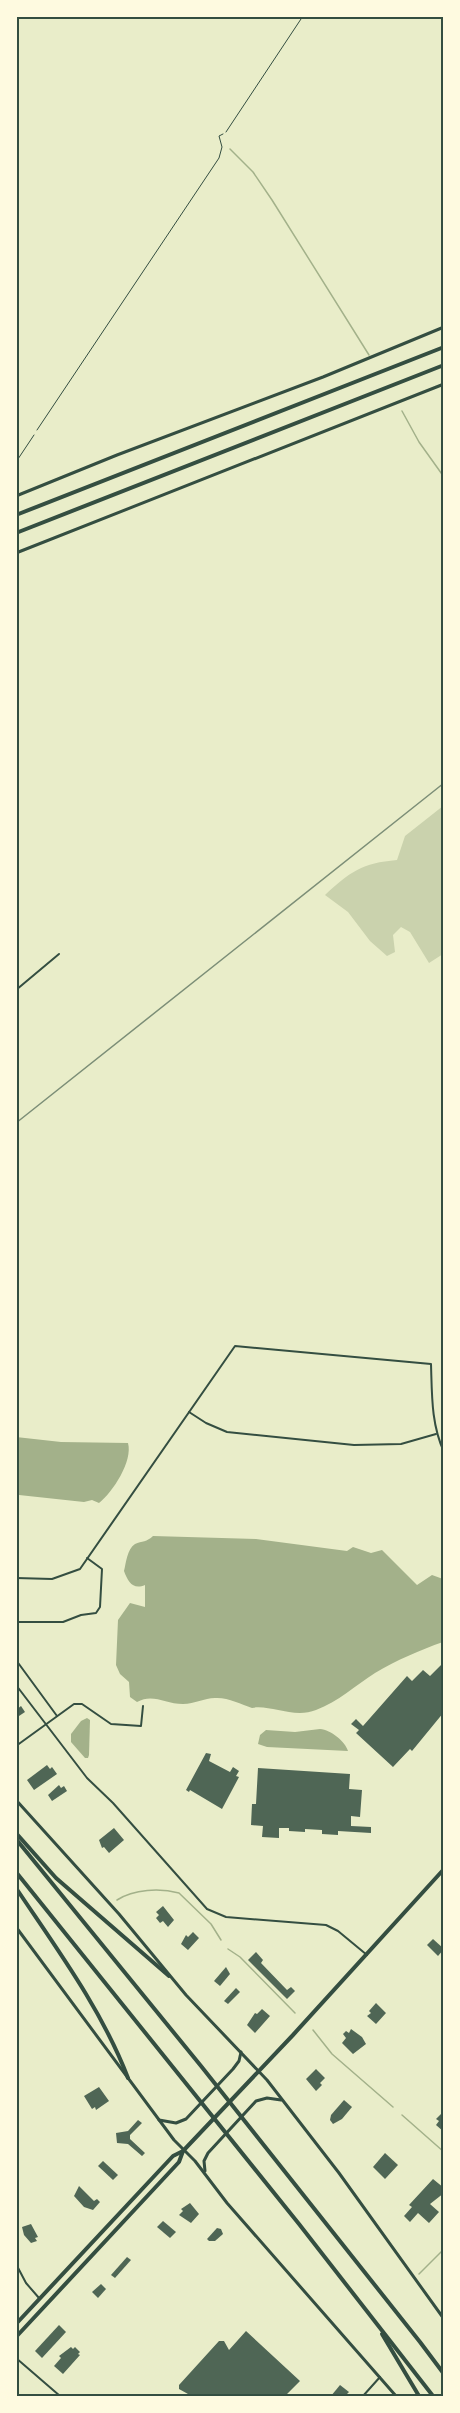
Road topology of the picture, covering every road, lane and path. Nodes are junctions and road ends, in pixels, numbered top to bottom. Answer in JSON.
{"nodes":[{"id":1,"x":303,"y":16,"type":"edge"},
{"id":2,"x":226,"y":132,"type":"joint"},
{"id":3,"x":444,"y":327,"type":"edge"},
{"id":4,"x":444,"y":347,"type":"edge"},
{"id":5,"x":444,"y":365,"type":"edge"},
{"id":6,"x":444,"y":384,"type":"edge"},
{"id":7,"x":34,"y":435,"type":"joint"},
{"id":8,"x":16,"y":462,"type":"edge"},
{"id":9,"x":16,"y":496,"type":"edge"},
{"id":10,"x":16,"y":515,"type":"edge"},
{"id":11,"x":16,"y":533,"type":"edge"},
{"id":12,"x":16,"y":553,"type":"edge"},
{"id":13,"x":59,"y":954,"type":"dead end"},
{"id":14,"x":16,"y":990,"type":"edge"},
{"id":15,"x":189,"y":1412,"type":"junction"},
{"id":16,"x":436,"y":1434,"type":"junction"},
{"id":17,"x":444,"y":1452,"type":"edge"},
{"id":18,"x":87,"y":1558,"type":"junction"},
{"id":19,"x":16,"y":1578,"type":"edge"},
{"id":20,"x":16,"y":1622,"type":"edge"},
{"id":21,"x":16,"y":1660,"type":"edge"},
{"id":22,"x":16,"y":1685,"type":"edge"},
{"id":23,"x":143,"y":1706,"type":"dead end"},
{"id":24,"x":57,"y":1716,"type":"junction"},
{"id":25,"x":45,"y":1724,"type":"junction"},
{"id":26,"x":16,"y":1746,"type":"edge"},
{"id":27,"x":16,"y":1800,"type":"edge"},
{"id":28,"x":16,"y":1833,"type":"edge"},
{"id":29,"x":16,"y":1839,"type":"edge"},
{"id":30,"x":444,"y":1869,"type":"edge"},
{"id":31,"x":16,"y":1872,"type":"edge"},
{"id":32,"x":16,"y":1888,"type":"edge"},
{"id":33,"x":16,"y":1928,"type":"edge"},
{"id":34,"x":367,"y":1955,"type":"junction"},
{"id":35,"x":170,"y":1976,"type":"junction"},
{"id":36,"x":241,"y":2052,"type":"junction"},
{"id":37,"x":258,"y":2072,"type":"junction"},
{"id":38,"x":128,"y":2078,"type":"junction"},
{"id":39,"x":283,"y":2101,"type":"junction"},
{"id":40,"x":158,"y":2120,"type":"junction"},
{"id":41,"x":183,"y":2151,"type":"junction"},
{"id":42,"x":206,"y":2175,"type":"junction"},
{"id":43,"x":16,"y":2264,"type":"edge"},
{"id":44,"x":68,"y":2267,"type":"junction"},
{"id":45,"x":74,"y":2276,"type":"junction"},
{"id":46,"x":39,"y":2298,"type":"junction"},
{"id":47,"x":444,"y":2319,"type":"edge"},
{"id":48,"x":376,"y":2323,"type":"junction"},
{"id":49,"x":16,"y":2324,"type":"edge"},
{"id":50,"x":16,"y":2337,"type":"edge"},
{"id":51,"x":16,"y":2358,"type":"edge"},
{"id":52,"x":444,"y":2374,"type":"edge"},
{"id":53,"x":380,"y":2377,"type":"junction"},
{"id":54,"x":60,"y":2397,"type":"edge"},
{"id":55,"x":363,"y":2397,"type":"edge"},
{"id":56,"x":396,"y":2397,"type":"edge"},
{"id":57,"x":419,"y":2397,"type":"edge"},
{"id":58,"x":433,"y":2397,"type":"edge"}],
"edges":[{"from":1,"to":2,"type":"lane"},
{"from":2,"to":7,"type":"path"},
{"from":3,"to":9,"type":"main road"},
{"from":4,"to":10,"type":"main road"},
{"from":5,"to":11,"type":"main road"},
{"from":6,"to":12,"type":"main road"},
{"from":7,"to":8,"type":"lane"},
{"from":13,"to":14,"type":"street"},
{"from":15,"to":16,"type":"street"},
{"from":15,"to":16,"type":"street"},
{"from":15,"to":18,"type":"street"},
{"from":16,"to":17,"type":"street"},
{"from":18,"to":19,"type":"street"},
{"from":18,"to":20,"type":"street"},
{"from":21,"to":24,"type":"street"},
{"from":22,"to":25,"type":"street"},
{"from":23,"to":24,"type":"street"},
{"from":24,"to":25,"type":"street"},
{"from":25,"to":26,"type":"street"},
{"from":25,"to":34,"type":"street"},
{"from":27,"to":35,"type":"main road"},
{"from":28,"to":35,"type":"main road"},
{"from":29,"to":52,"type":"main road"},
{"from":30,"to":34,"type":"main road"},
{"from":31,"to":48,"type":"main road"},
{"from":32,"to":38,"type":"main road"},
{"from":33,"to":38,"type":"main road"},
{"from":34,"to":37,"type":"main road"},
{"from":35,"to":36,"type":"main road"},
{"from":36,"to":37,"type":"main road"},
{"from":36,"to":40,"type":"main road"},
{"from":37,"to":39,"type":"main road"},
{"from":37,"to":41,"type":"main road"},
{"from":38,"to":40,"type":"main road"},
{"from":39,"to":42,"type":"main road"},
{"from":39,"to":47,"type":"main road"},
{"from":40,"to":41,"type":"main road"},
{"from":41,"to":42,"type":"main road"},
{"from":41,"to":44,"type":"main road"},
{"from":41,"to":45,"type":"main road"},
{"from":42,"to":53,"type":"main road"},
{"from":43,"to":46,"type":"street"},
{"from":44,"to":45,"type":"main road"},
{"from":44,"to":46,"type":"main road"},
{"from":45,"to":50,"type":"main road"},
{"from":46,"to":49,"type":"main road"},
{"from":48,"to":57,"type":"main road"},
{"from":48,"to":58,"type":"main road"},
{"from":51,"to":54,"type":"street"},
{"from":53,"to":55,"type":"street"},
{"from":53,"to":56,"type":"main road"}]}
